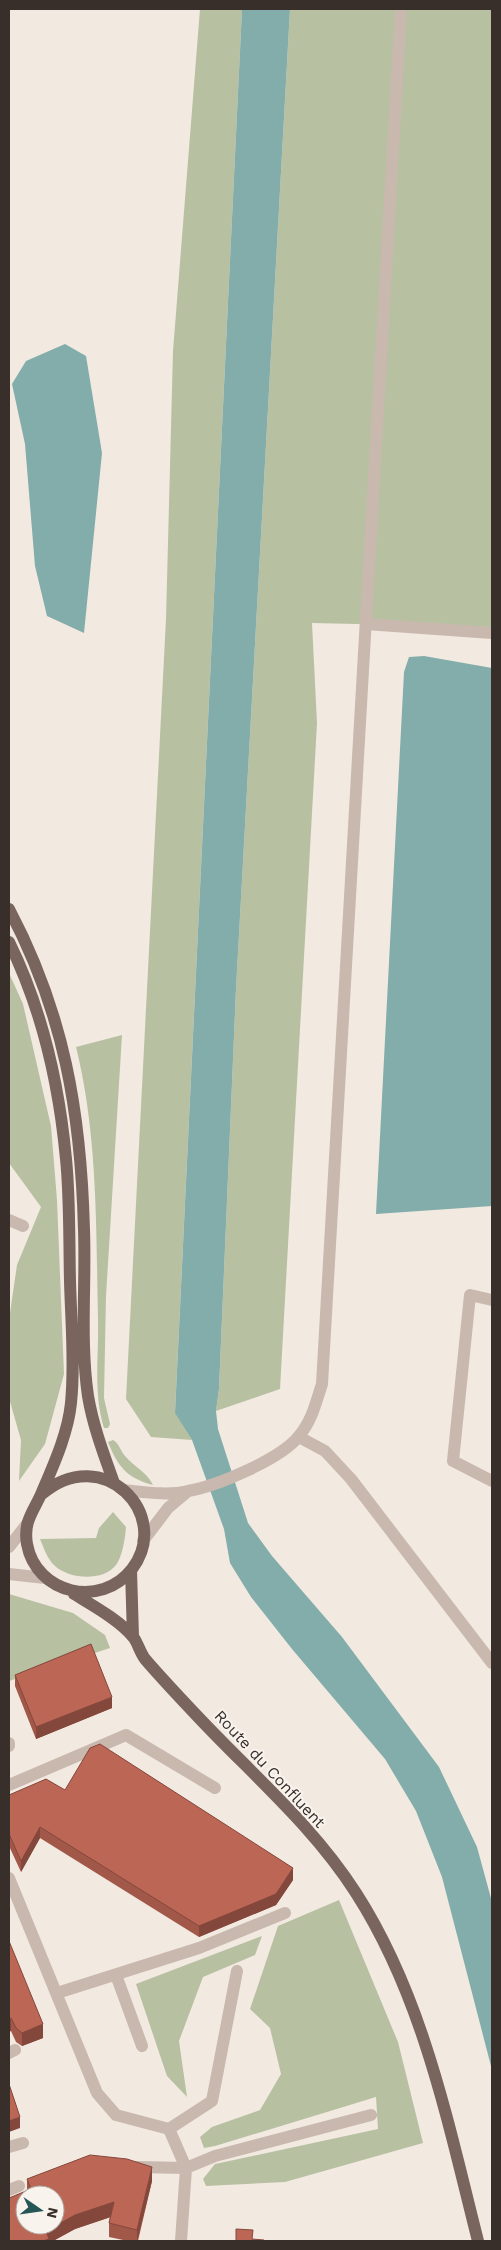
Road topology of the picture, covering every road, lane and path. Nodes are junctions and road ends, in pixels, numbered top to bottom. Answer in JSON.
{"nodes":[{"id":1,"x":401,"y":9,"type":"edge"},
{"id":2,"x":366,"y":624,"type":"junction"},
{"id":3,"x":492,"y":633,"type":"edge"},
{"id":4,"x":9,"y":909,"type":"edge"},
{"id":5,"x":9,"y":942,"type":"edge"},
{"id":6,"x":9,"y":1220,"type":"edge"},
{"id":7,"x":23,"y":1226,"type":"dead end"},
{"id":8,"x":492,"y":1300,"type":"edge"},
{"id":9,"x":299,"y":1436,"type":"junction"},
{"id":10,"x":492,"y":1481,"type":"edge"},
{"id":11,"x":119,"y":1487,"type":"junction"},
{"id":12,"x":187,"y":1492,"type":"junction"},
{"id":13,"x":42,"y":1494,"type":"junction"},
{"id":14,"x":27,"y":1524,"type":"junction"},
{"id":15,"x":143,"y":1541,"type":"junction"},
{"id":16,"x":9,"y":1547,"type":"edge"},
{"id":17,"x":132,"y":1570,"type":"junction"},
{"id":18,"x":9,"y":1574,"type":"edge"},
{"id":19,"x":45,"y":1578,"type":"junction"},
{"id":20,"x":69,"y":1591,"type":"junction"},
{"id":21,"x":133,"y":1637,"type":"junction"},
{"id":22,"x":492,"y":1663,"type":"edge"},
{"id":23,"x":9,"y":1784,"type":"edge"},
{"id":24,"x":214,"y":1788,"type":"dead end"},
{"id":25,"x":9,"y":1878,"type":"edge"},
{"id":26,"x":285,"y":1912,"type":"dead end"},
{"id":27,"x":237,"y":1971,"type":"dead end"},
{"id":28,"x":116,"y":1975,"type":"junction"},
{"id":29,"x":57,"y":1993,"type":"junction"},
{"id":30,"x":142,"y":2046,"type":"dead end"},
{"id":31,"x":370,"y":2115,"type":"dead end"},
{"id":32,"x":169,"y":2129,"type":"junction"},
{"id":33,"x":23,"y":2144,"type":"dead end"},
{"id":34,"x":9,"y":2147,"type":"edge"},
{"id":35,"x":123,"y":2165,"type":"edge"},
{"id":36,"x":186,"y":2168,"type":"junction"},
{"id":37,"x":181,"y":2241,"type":"edge"},
{"id":38,"x":478,"y":2241,"type":"edge"}],
"edges":[{"from":1,"to":2,"type":"street"},
{"from":2,"to":3,"type":"street"},
{"from":2,"to":9,"type":"street"},
{"from":4,"to":11,"type":"main road"},
{"from":5,"to":13,"type":"main road"},
{"from":6,"to":7,"type":"street"},
{"from":8,"to":10,"type":"street"},
{"from":9,"to":12,"type":"street"},
{"from":9,"to":22,"type":"street"},
{"from":11,"to":12,"type":"street"},
{"from":11,"to":13,"type":"main road"},
{"from":11,"to":15,"type":"main road"},
{"from":12,"to":15,"type":"street"},
{"from":13,"to":14,"type":"main road"},
{"from":14,"to":16,"type":"street"},
{"from":14,"to":19,"type":"main road"},
{"from":15,"to":17,"type":"main road"},
{"from":17,"to":20,"type":"main road"},
{"from":17,"to":21,"type":"main road","name":"Route du Confluent"},
{"from":18,"to":19,"type":"street"},
{"from":19,"to":20,"type":"main road"},
{"from":20,"to":21,"type":"main road","name":"Route du Confluent"},
{"from":21,"to":38,"type":"main road","name":"Route du Confluent"},
{"from":23,"to":24,"type":"street"},
{"from":25,"to":29,"type":"street"},
{"from":26,"to":28,"type":"street"},
{"from":27,"to":32,"type":"street"},
{"from":28,"to":29,"type":"street"},
{"from":28,"to":30,"type":"street"},
{"from":29,"to":32,"type":"street"},
{"from":31,"to":36,"type":"street"},
{"from":32,"to":36,"type":"street"},
{"from":33,"to":34,"type":"street"},
{"from":35,"to":36,"type":"street"},
{"from":36,"to":37,"type":"street"}]}
